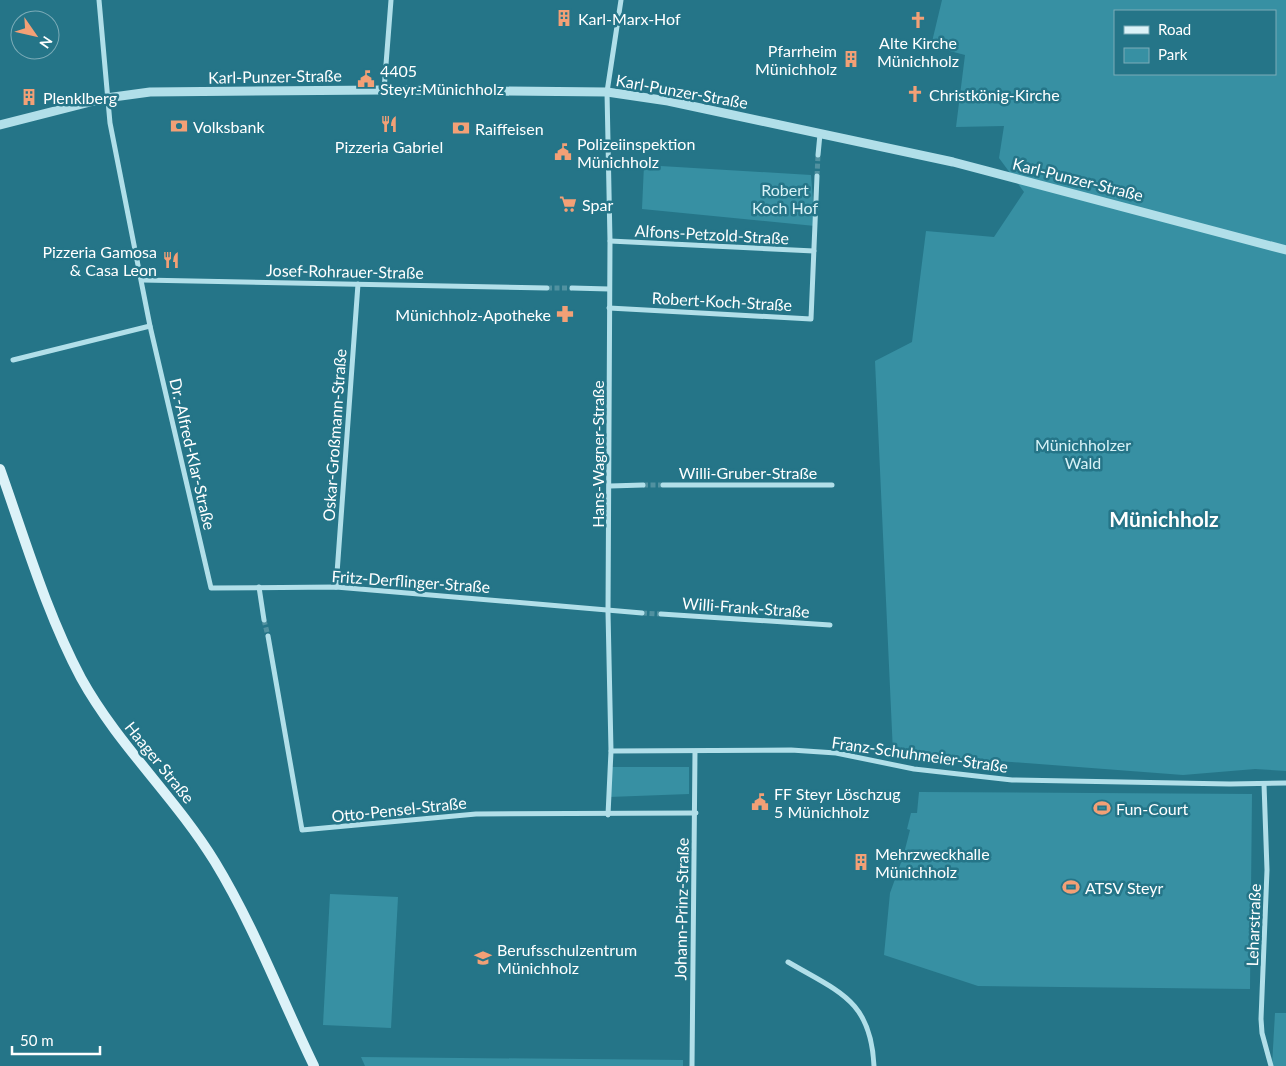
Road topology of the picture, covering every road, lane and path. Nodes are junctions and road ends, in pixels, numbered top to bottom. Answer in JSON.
{"nodes":[{"id":1,"x":99,"y":0,"type":"edge"},
{"id":2,"x":391,"y":0,"type":"edge"},
{"id":3,"x":621,"y":0,"type":"edge"},
{"id":4,"x":384,"y":90,"type":"junction"},
{"id":5,"x":607,"y":92,"type":"junction"},
{"id":6,"x":106,"y":98,"type":"junction"},
{"id":7,"x":0,"y":125,"type":"edge"},
{"id":8,"x":820,"y":134,"type":"junction"},
{"id":9,"x":818,"y":155,"type":"tunnel mouth"},
{"id":10,"x":817,"y":176,"type":"tunnel mouth"},
{"id":11,"x":610,"y":241,"type":"junction"},
{"id":12,"x":1286,"y":250,"type":"edge"},
{"id":13,"x":814,"y":251,"type":"junction"},
{"id":14,"x":142,"y":280,"type":"junction"},
{"id":15,"x":358,"y":284,"type":"junction"},
{"id":16,"x":547,"y":288,"type":"tunnel mouth"},
{"id":17,"x":572,"y":288,"type":"tunnel mouth"},
{"id":18,"x":609,"y":289,"type":"junction"},
{"id":19,"x":610,"y":308,"type":"junction"},
{"id":20,"x":150,"y":326,"type":"junction"},
{"id":21,"x":13,"y":360,"type":"dead end"},
{"id":22,"x":0,"y":469,"type":"edge"},
{"id":23,"x":663,"y":484,"type":"tunnel mouth"},
{"id":24,"x":643,"y":485,"type":"tunnel mouth"},
{"id":25,"x":832,"y":485,"type":"dead end"},
{"id":26,"x":610,"y":486,"type":"junction"},
{"id":27,"x":259,"y":587,"type":"junction"},
{"id":28,"x":336,"y":587,"type":"junction"},
{"id":29,"x":211,"y":588,"type":"joint"},
{"id":30,"x":608,"y":612,"type":"junction"},
{"id":31,"x":642,"y":613,"type":"tunnel mouth"},
{"id":32,"x":661,"y":614,"type":"tunnel mouth"},
{"id":33,"x":264,"y":620,"type":"tunnel mouth"},
{"id":34,"x":830,"y":626,"type":"dead end"},
{"id":35,"x":268,"y":636,"type":"tunnel mouth"},
{"id":36,"x":611,"y":751,"type":"junction"},
{"id":37,"x":695,"y":752,"type":"junction"},
{"id":38,"x":1286,"y":782,"type":"edge"},
{"id":39,"x":1264,"y":784,"type":"junction"},
{"id":40,"x":696,"y":813,"type":"junction"},
{"id":41,"x":608,"y":815,"type":"junction"},
{"id":42,"x":788,"y":962,"type":"dead end"},
{"id":43,"x":314,"y":1066,"type":"edge"},
{"id":44,"x":692,"y":1066,"type":"edge"},
{"id":45,"x":874,"y":1066,"type":"edge"},
{"id":46,"x":1271,"y":1066,"type":"edge"}],
"edges":[{"from":1,"to":6,"type":"street","name":"Dr.-Alfred-Klar-Straße"},
{"from":2,"to":4,"type":"street"},
{"from":3,"to":5,"type":"street","name":"Hans-Wagner-Straße"},
{"from":4,"to":5,"type":"street","name":"Karl-Punzer-Straße"},
{"from":4,"to":6,"type":"street","name":"Karl-Punzer-Straße"},
{"from":5,"to":8,"type":"street","name":"Karl-Punzer-Straße"},
{"from":5,"to":11,"type":"street","name":"Hans-Wagner-Straße"},
{"from":6,"to":7,"type":"street","name":"Karl-Punzer-Straße"},
{"from":6,"to":14,"type":"street","name":"Dr.-Alfred-Klar-Straße"},
{"from":8,"to":9,"type":"street"},
{"from":8,"to":12,"type":"street","name":"Karl-Punzer-Straße"},
{"from":10,"to":13,"type":"street","name":"Robert-Koch-Straße"},
{"from":11,"to":13,"type":"street","name":"Alfons-Petzold-Straße"},
{"from":11,"to":18,"type":"street","name":"Hans-Wagner-Straße"},
{"from":13,"to":19,"type":"street","name":"Robert-Koch-Straße"},
{"from":14,"to":15,"type":"street","name":"Josef-Rohrauer-Straße"},
{"from":14,"to":20,"type":"street","name":"Dr.-Alfred-Klar-Straße"},
{"from":15,"to":16,"type":"street","name":"Josef-Rohrauer-Straße"},
{"from":15,"to":28,"type":"street","name":"Oskar-Großmann-Straße"},
{"from":17,"to":18,"type":"street"},
{"from":18,"to":19,"type":"street","name":"Hans-Wagner-Straße"},
{"from":19,"to":26,"type":"street","name":"Hans-Wagner-Straße"},
{"from":20,"to":21,"type":"street"},
{"from":20,"to":29,"type":"street","name":"Dr.-Alfred-Klar-Straße"},
{"from":22,"to":43,"type":"main road","name":"Haager Straße"},
{"from":23,"to":25,"type":"street","name":"Willi-Gruber-Straße"},
{"from":24,"to":26,"type":"street"},
{"from":26,"to":30,"type":"street","name":"Hans-Wagner-Straße"},
{"from":27,"to":28,"type":"street","name":"Fritz-Derflinger-Straße"},
{"from":27,"to":29,"type":"street","name":"Fritz-Derflinger-Straße"},
{"from":27,"to":33,"type":"street"},
{"from":28,"to":30,"type":"street","name":"Fritz-Derflinger-Straße"},
{"from":30,"to":31,"type":"street"},
{"from":30,"to":36,"type":"street","name":"Hans-Wagner-Straße"},
{"from":32,"to":34,"type":"street","name":"Willi-Frank-Straße"},
{"from":35,"to":41,"type":"street","name":"Otto-Pensel-Straße"},
{"from":36,"to":37,"type":"street","name":"Franz-Schuhmeier-Straße"},
{"from":36,"to":41,"type":"street","name":"Hans-Wagner-Straße"},
{"from":37,"to":39,"type":"street","name":"Franz-Schuhmeier-Straße"},
{"from":37,"to":40,"type":"street","name":"Johann-Prinz-Straße"},
{"from":38,"to":39,"type":"street","name":"Franz-Schuhmeier-Straße"},
{"from":39,"to":46,"type":"street","name":"Leharstraße"},
{"from":40,"to":41,"type":"street","name":"Otto-Pensel-Straße"},
{"from":40,"to":44,"type":"street","name":"Johann-Prinz-Straße"},
{"from":42,"to":45,"type":"street"}]}
